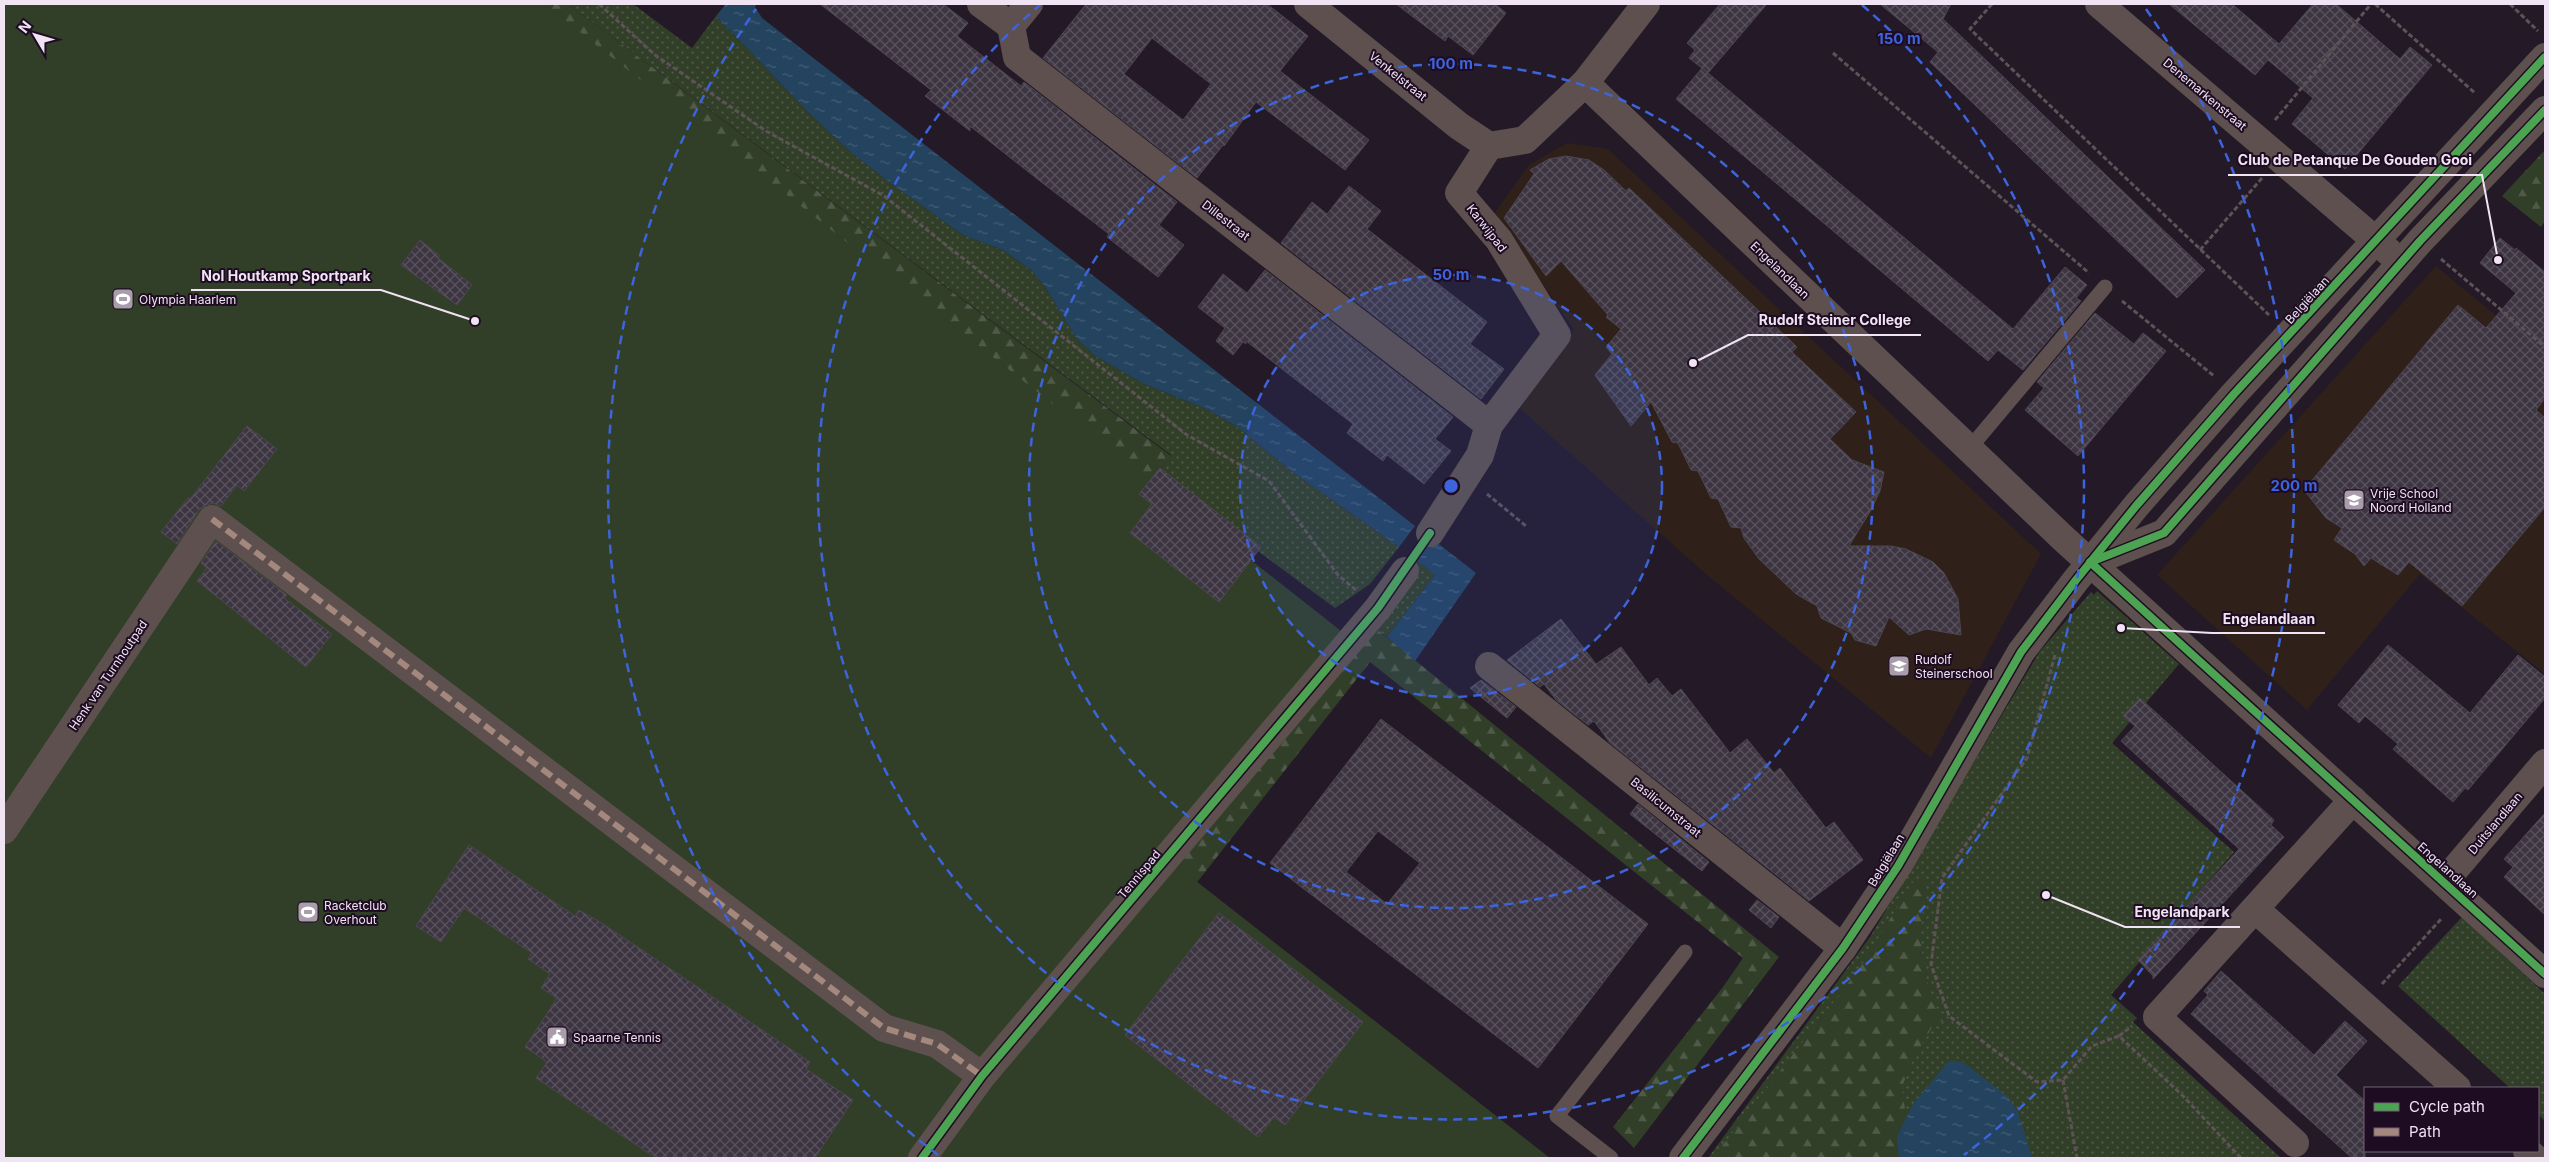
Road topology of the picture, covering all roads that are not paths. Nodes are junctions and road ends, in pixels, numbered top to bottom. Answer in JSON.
{"nodes":[{"id":1,"x":981,"y":4,"type":"edge"},
{"id":2,"x":1029,"y":4,"type":"edge"},
{"id":3,"x":1308,"y":4,"type":"edge"},
{"id":4,"x":2099,"y":4,"type":"edge"},
{"id":5,"x":1632,"y":8,"type":"edge"},
{"id":6,"x":1011,"y":26,"type":"junction"},
{"id":7,"x":2545,"y":57,"type":"edge"},
{"id":8,"x":1584,"y":83,"type":"junction"},
{"id":9,"x":2545,"y":110,"type":"edge"},
{"id":10,"x":1489,"y":146,"type":"junction"},
{"id":11,"x":2376,"y":240,"type":"junction"},
{"id":12,"x":2401,"y":262,"type":"junction"},
{"id":13,"x":2105,"y":287,"type":"road end"},
{"id":14,"x":1489,"y":425,"type":"junction"},
{"id":15,"x":1969,"y":449,"type":"junction"},
{"id":16,"x":1430,"y":533,"type":"dead end"},
{"id":17,"x":2090,"y":562,"type":"junction"},
{"id":18,"x":1405,"y":571,"type":"dead end"},
{"id":19,"x":1489,"y":666,"type":"dead end"},
{"id":20,"x":2545,"y":764,"type":"edge"},
{"id":21,"x":2353,"y":800,"type":"junction"},
{"id":22,"x":4,"y":830,"type":"edge"},
{"id":23,"x":2453,"y":890,"type":"junction"},
{"id":24,"x":2255,"y":909,"type":"junction"},
{"id":25,"x":1843,"y":948,"type":"junction"},
{"id":26,"x":1685,"y":952,"type":"dead end"},
{"id":27,"x":2545,"y":974,"type":"edge"},
{"id":28,"x":982,"y":1076,"type":"junction"},
{"id":29,"x":2456,"y":1087,"type":"edge"},
{"id":30,"x":2295,"y":1143,"type":"dead end"},
{"id":31,"x":1605,"y":1154,"type":"edge"},
{"id":32,"x":922,"y":1158,"type":"edge"},
{"id":33,"x":1684,"y":1158,"type":"edge"}],
"edges":[{"from":1,"to":6,"type":"street"},
{"from":2,"to":6,"type":"street"},
{"from":3,"to":10,"type":"street","name":"Venkelstraat"},
{"from":4,"to":11,"type":"street","name":"Denemarkenstraat"},
{"from":5,"to":8,"type":"street"},
{"from":6,"to":14,"type":"street","name":"Dillestraat"},
{"from":7,"to":11,"type":"street","name":"Belgiëlaan"},
{"from":8,"to":10,"type":"street"},
{"from":8,"to":15,"type":"street","name":"Engelandlaan"},
{"from":9,"to":12,"type":"street"},
{"from":10,"to":14,"type":"street","name":"Karwijpad"},
{"from":11,"to":12,"type":"street","name":"Denemarkenstraat"},
{"from":11,"to":17,"type":"street","name":"Belgiëlaan"},
{"from":12,"to":17,"type":"street"},
{"from":13,"to":15,"type":"lane"},
{"from":14,"to":16,"type":"street"},
{"from":15,"to":17,"type":"street","name":"Engelandlaan"},
{"from":17,"to":21,"type":"street","name":"Engelandlaan"},
{"from":17,"to":25,"type":"street","name":"Belgiëlaan"},
{"from":18,"to":28,"type":"street","name":"Tennispad"},
{"from":19,"to":25,"type":"street","name":"Basilicumstraat"},
{"from":20,"to":23,"type":"street","name":"Duitslandlaan"},
{"from":21,"to":23,"type":"street","name":"Engelandlaan"},
{"from":21,"to":24,"type":"street"},
{"from":22,"to":28,"type":"street","name":"Henk van Turnhoutpad"},
{"from":23,"to":27,"type":"street","name":"Engelandlaan"},
{"from":24,"to":29,"type":"street"},
{"from":24,"to":30,"type":"street"},
{"from":25,"to":33,"type":"street","name":"Belgiëlaan"},
{"from":26,"to":31,"type":"lane"},
{"from":28,"to":32,"type":"street","name":"Tennispad"}]}
